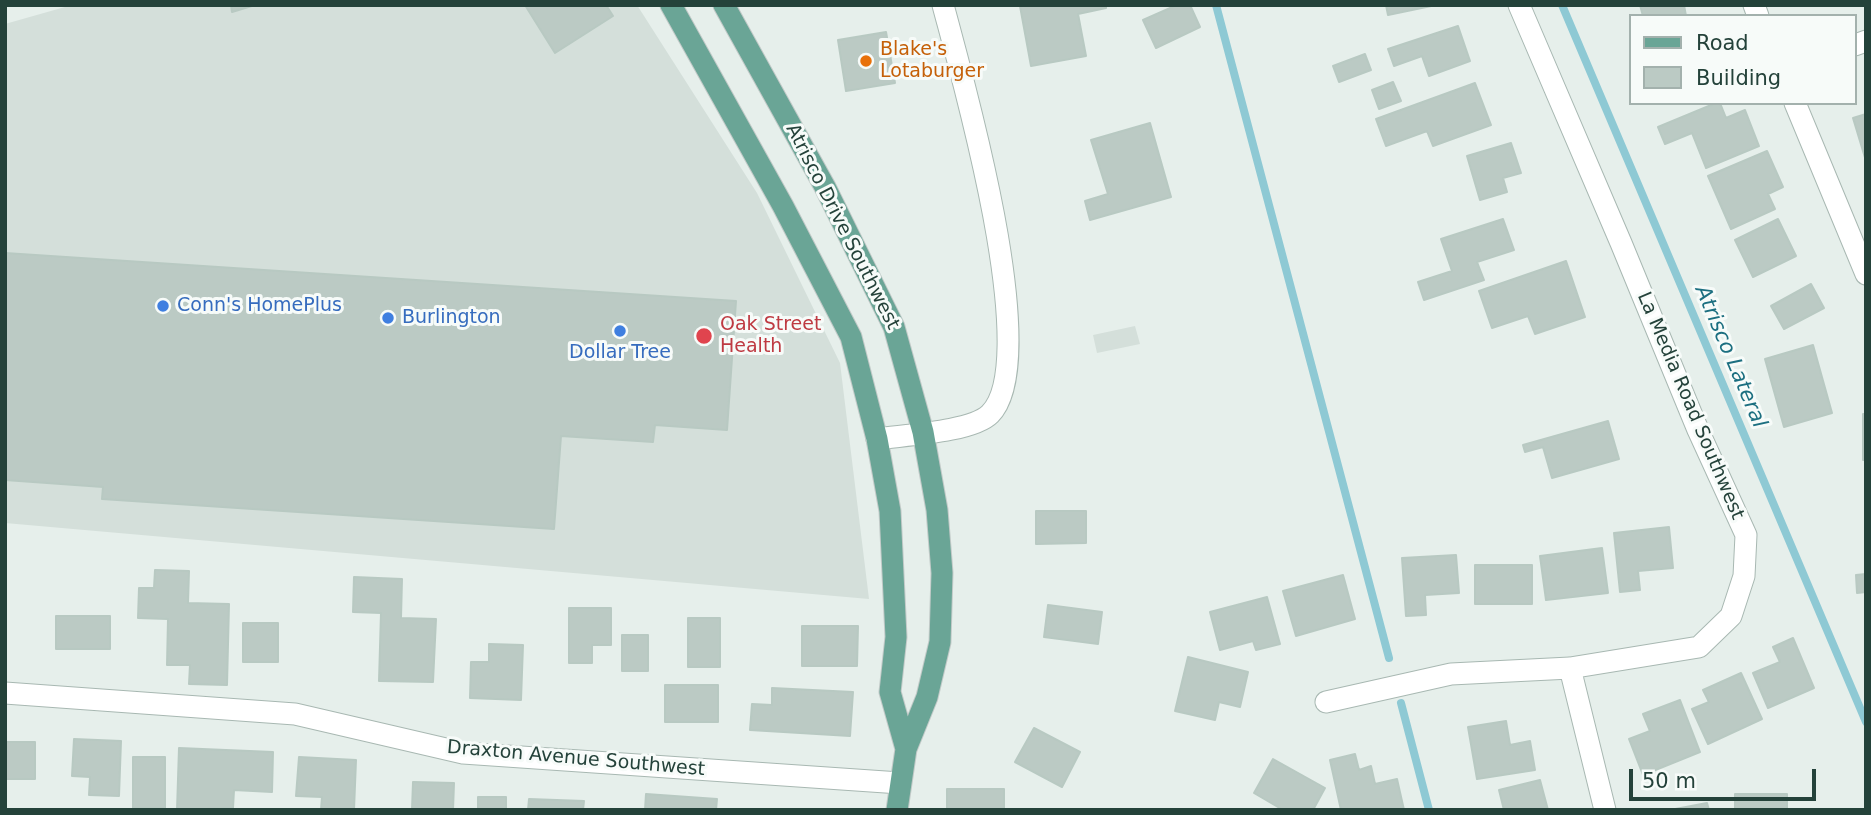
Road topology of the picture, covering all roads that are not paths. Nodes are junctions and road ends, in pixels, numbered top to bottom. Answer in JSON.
{"nodes":[{"id":1,"x":671,"y":5,"type":"edge"},
{"id":2,"x":724,"y":5,"type":"edge"},
{"id":3,"x":943,"y":5,"type":"edge"},
{"id":4,"x":1519,"y":5,"type":"edge"},
{"id":5,"x":1796,"y":105,"type":"edge"},
{"id":6,"x":1866,"y":274,"type":"edge"},
{"id":7,"x":923,"y":432,"type":"junction"},
{"id":8,"x":877,"y":439,"type":"junction"},
{"id":9,"x":1570,"y":668,"type":"junction"},
{"id":10,"x":5,"y":693,"type":"edge"},
{"id":11,"x":1326,"y":702,"type":"dead end"},
{"id":12,"x":906,"y":749,"type":"junction"},
{"id":13,"x":900,"y":783,"type":"junction"},
{"id":14,"x":897,"y":810,"type":"edge"},
{"id":15,"x":1605,"y":810,"type":"edge"}],
"edges":[{"from":1,"to":8,"type":"main road","name":"Atrisco Drive Southwest"},
{"from":2,"to":7,"type":"main road","name":"Atrisco Drive Southwest"},
{"from":3,"to":7,"type":"street"},
{"from":4,"to":9,"type":"street","name":"La Media Road Southwest"},
{"from":5,"to":6,"type":"street"},
{"from":7,"to":8,"type":"street"},
{"from":7,"to":12,"type":"main road","name":"Atrisco Drive Southwest"},
{"from":8,"to":12,"type":"main road","name":"Atrisco Drive Southwest"},
{"from":9,"to":11,"type":"street","name":"La Media Road Southwest"},
{"from":9,"to":15,"type":"street"},
{"from":10,"to":13,"type":"street","name":"Draxton Avenue Southwest"},
{"from":12,"to":13,"type":"main road","name":"Atrisco Drive Southwest"},
{"from":13,"to":14,"type":"main road","name":"Atrisco Drive Southwest"}]}
